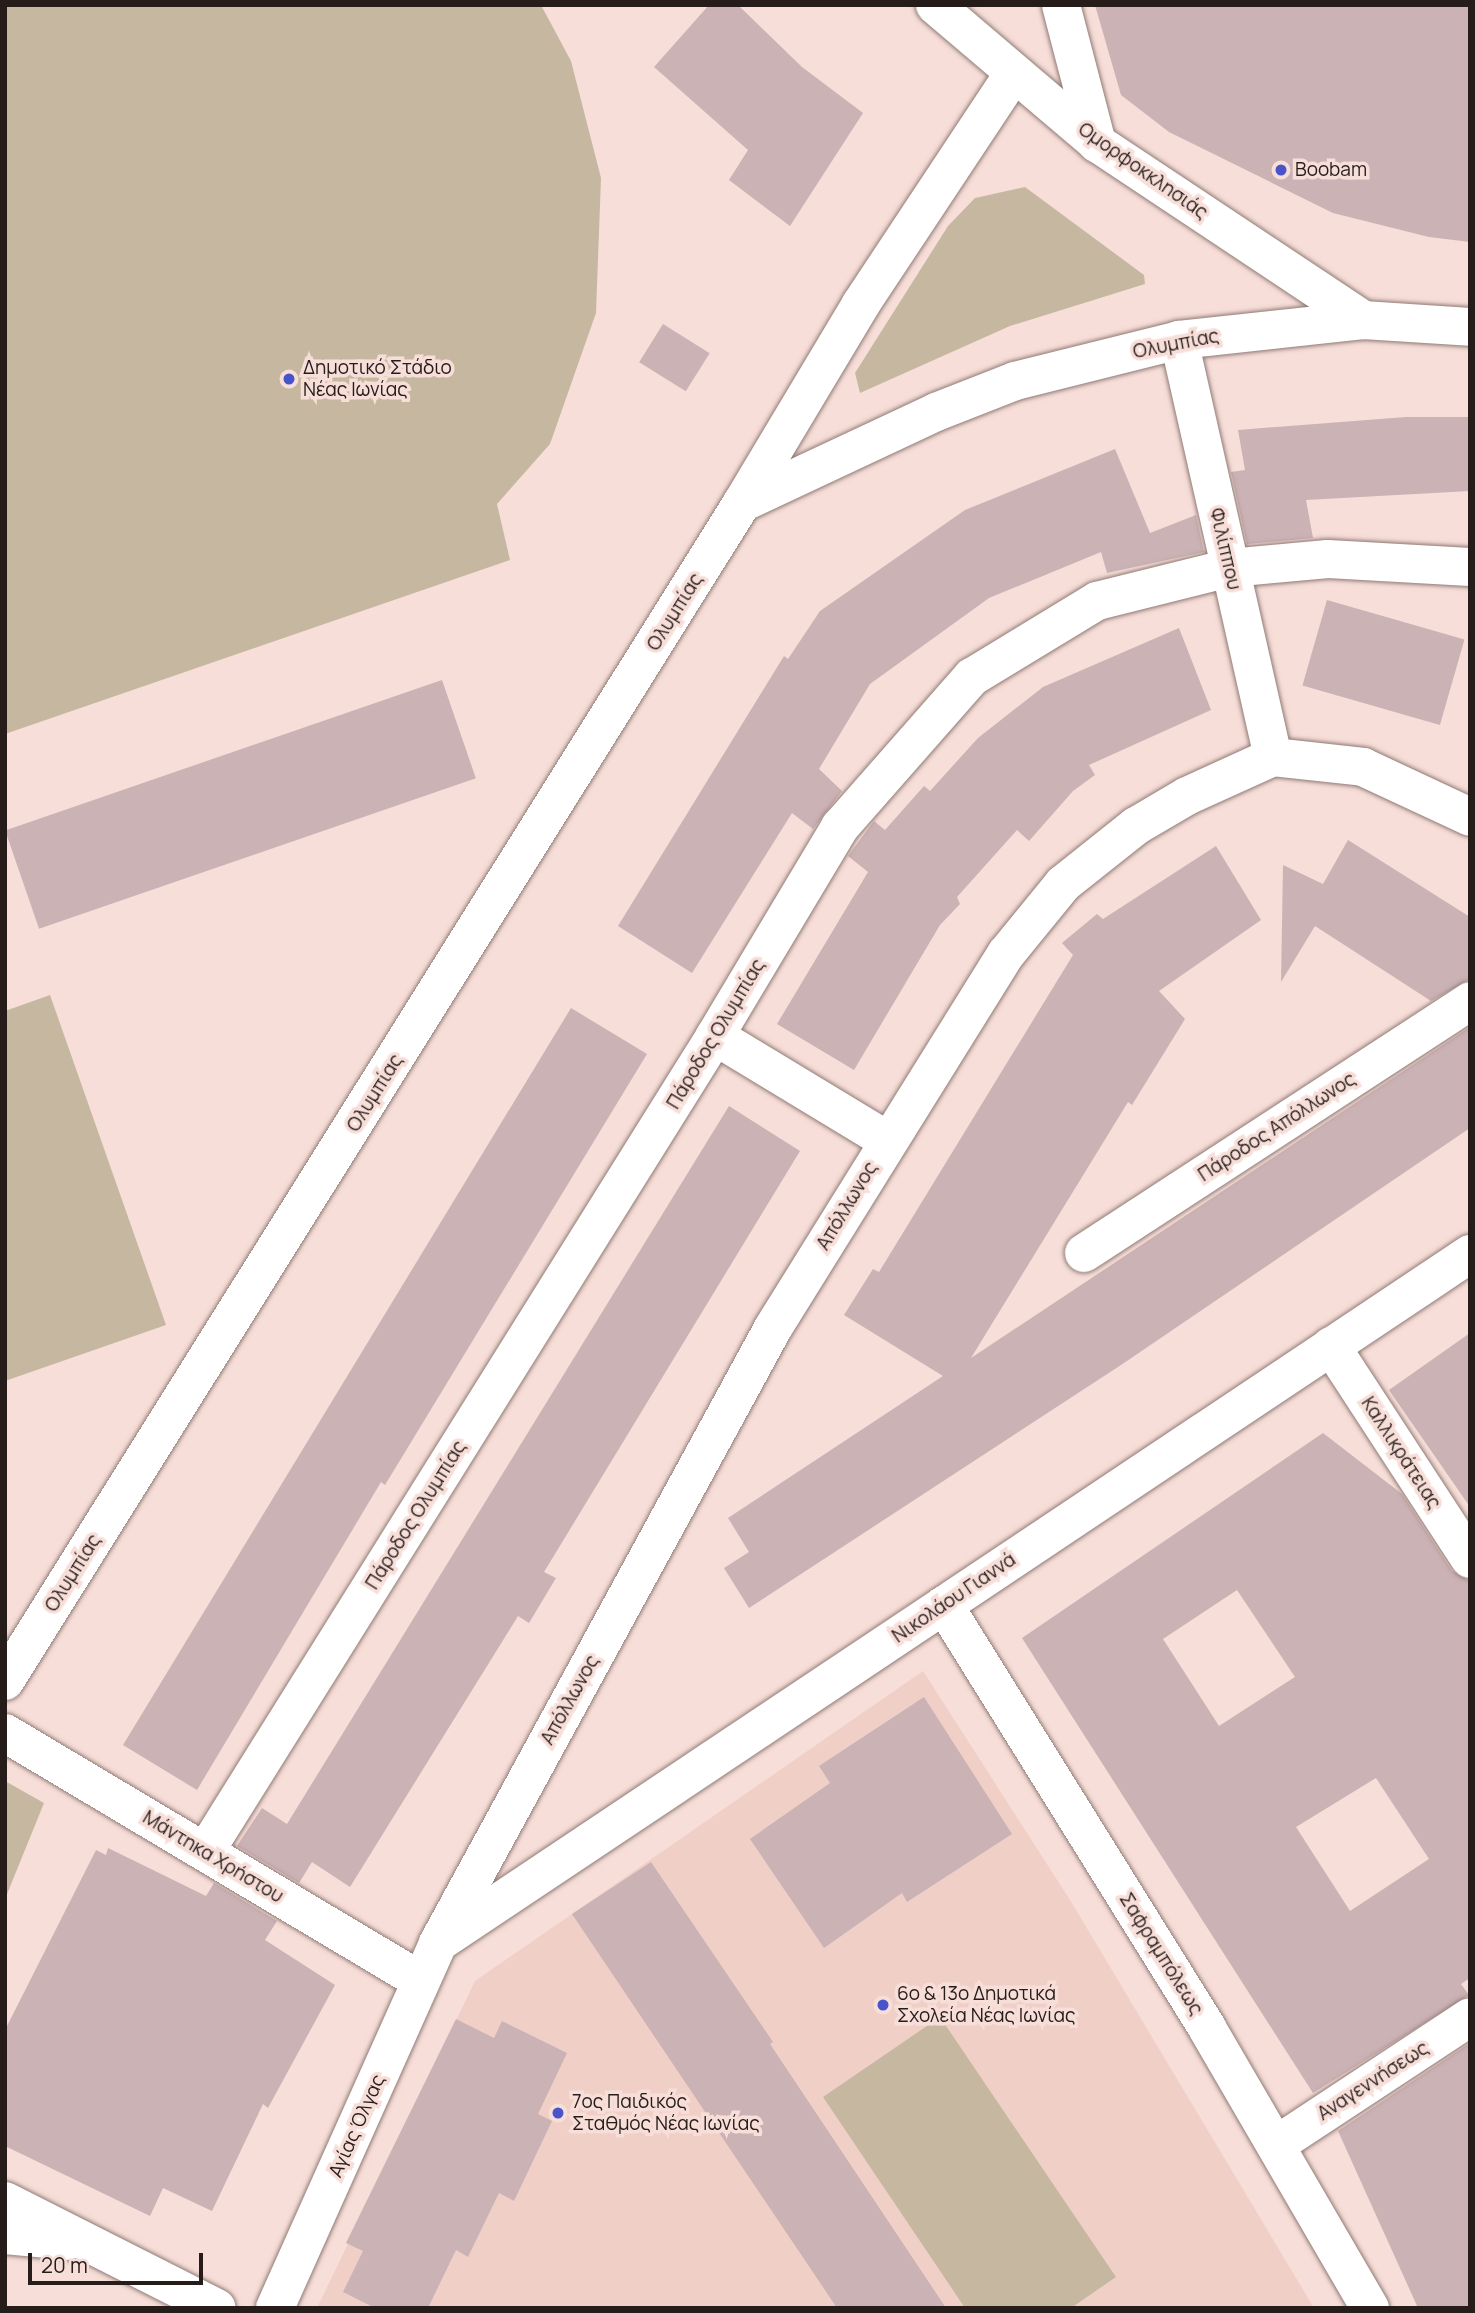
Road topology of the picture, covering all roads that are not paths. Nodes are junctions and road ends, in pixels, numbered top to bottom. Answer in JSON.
{"nodes":[{"id":1,"x":935,"y":5,"type":"edge"},
{"id":2,"x":1061,"y":5,"type":"edge"},
{"id":3,"x":1014,"y":73,"type":"junction"},
{"id":4,"x":1097,"y":143,"type":"junction"},
{"id":5,"x":1363,"y":320,"type":"junction"},
{"id":6,"x":1470,"y":327,"type":"edge"},
{"id":7,"x":1180,"y":340,"type":"junction"},
{"id":8,"x":742,"y":503,"type":"junction"},
{"id":9,"x":1470,"y":567,"type":"edge"},
{"id":10,"x":1229,"y":568,"type":"junction"},
{"id":11,"x":1273,"y":757,"type":"junction"},
{"id":12,"x":1470,"y":817,"type":"edge"},
{"id":13,"x":1470,"y":1001,"type":"edge"},
{"id":14,"x":715,"y":1036,"type":"junction"},
{"id":15,"x":887,"y":1139,"type":"junction"},
{"id":16,"x":1084,"y":1252,"type":"dead end"},
{"id":17,"x":1470,"y":1254,"type":"edge"},
{"id":18,"x":1331,"y":1346,"type":"junction"},
{"id":19,"x":1470,"y":1559,"type":"edge"},
{"id":20,"x":944,"y":1605,"type":"junction"},
{"id":21,"x":5,"y":1681,"type":"edge"},
{"id":22,"x":5,"y":1733,"type":"edge"},
{"id":23,"x":205,"y":1852,"type":"junction"},
{"id":24,"x":438,"y":1943,"type":"junction"},
{"id":25,"x":421,"y":1980,"type":"junction"},
{"id":26,"x":1470,"y":2017,"type":"edge"},
{"id":27,"x":1276,"y":2145,"type":"junction"},
{"id":28,"x":5,"y":2201,"type":"edge"},
{"id":29,"x":5,"y":2235,"type":"edge"},
{"id":30,"x":90,"y":2244,"type":"junction"},
{"id":31,"x":217,"y":2308,"type":"edge"},
{"id":32,"x":275,"y":2308,"type":"edge"},
{"id":33,"x":1370,"y":2308,"type":"edge"}],
"edges":[{"from":1,"to":3,"type":"street","name":"Ομορφοκκλησιάς"},
{"from":2,"to":4,"type":"street"},
{"from":3,"to":4,"type":"street","name":"Ομορφοκκλησιάς"},
{"from":3,"to":8,"type":"street","name":"Ολυμπίας"},
{"from":4,"to":5,"type":"street","name":"Ομορφοκκλησιάς"},
{"from":5,"to":6,"type":"street","name":"Ολυμπίας"},
{"from":5,"to":7,"type":"street","name":"Ολυμπίας"},
{"from":7,"to":8,"type":"street","name":"Ολυμπίας"},
{"from":7,"to":10,"type":"street","name":"Φιλίππου"},
{"from":8,"to":21,"type":"street","name":"Ολυμπίας"},
{"from":9,"to":10,"type":"street","name":"Πάροδος Ολυμπίας"},
{"from":10,"to":11,"type":"street","name":"Φιλίππου"},
{"from":10,"to":14,"type":"street","name":"Πάροδος Ολυμπίας"},
{"from":11,"to":12,"type":"street"},
{"from":11,"to":15,"type":"street","name":"Απόλλωνος"},
{"from":13,"to":16,"type":"street","name":"Πάροδος Απόλλωνος"},
{"from":14,"to":15,"type":"street"},
{"from":14,"to":23,"type":"street","name":"Πάροδος Ολυμπίας"},
{"from":15,"to":24,"type":"street","name":"Απόλλωνος"},
{"from":17,"to":18,"type":"street","name":"Νικολάου Γιαννά"},
{"from":18,"to":19,"type":"street","name":"Καλλικράτειας"},
{"from":18,"to":20,"type":"street","name":"Νικολάου Γιαννά"},
{"from":20,"to":24,"type":"street","name":"Νικολάου Γιαννά"},
{"from":20,"to":27,"type":"street","name":"Σαφραμπόλεως"},
{"from":22,"to":23,"type":"street","name":"Μάντηκα Χρήστου"},
{"from":23,"to":25,"type":"street","name":"Μάντηκα Χρήστου"},
{"from":24,"to":25,"type":"street","name":"Αγίας Όλγας"},
{"from":25,"to":32,"type":"street","name":"Αγίας Όλγας"},
{"from":26,"to":27,"type":"street","name":"Αναγεννήσεως"},
{"from":27,"to":33,"type":"street","name":"Σαφραμπόλεως"},
{"from":28,"to":30,"type":"street"},
{"from":29,"to":30,"type":"street"},
{"from":30,"to":31,"type":"street"}]}
